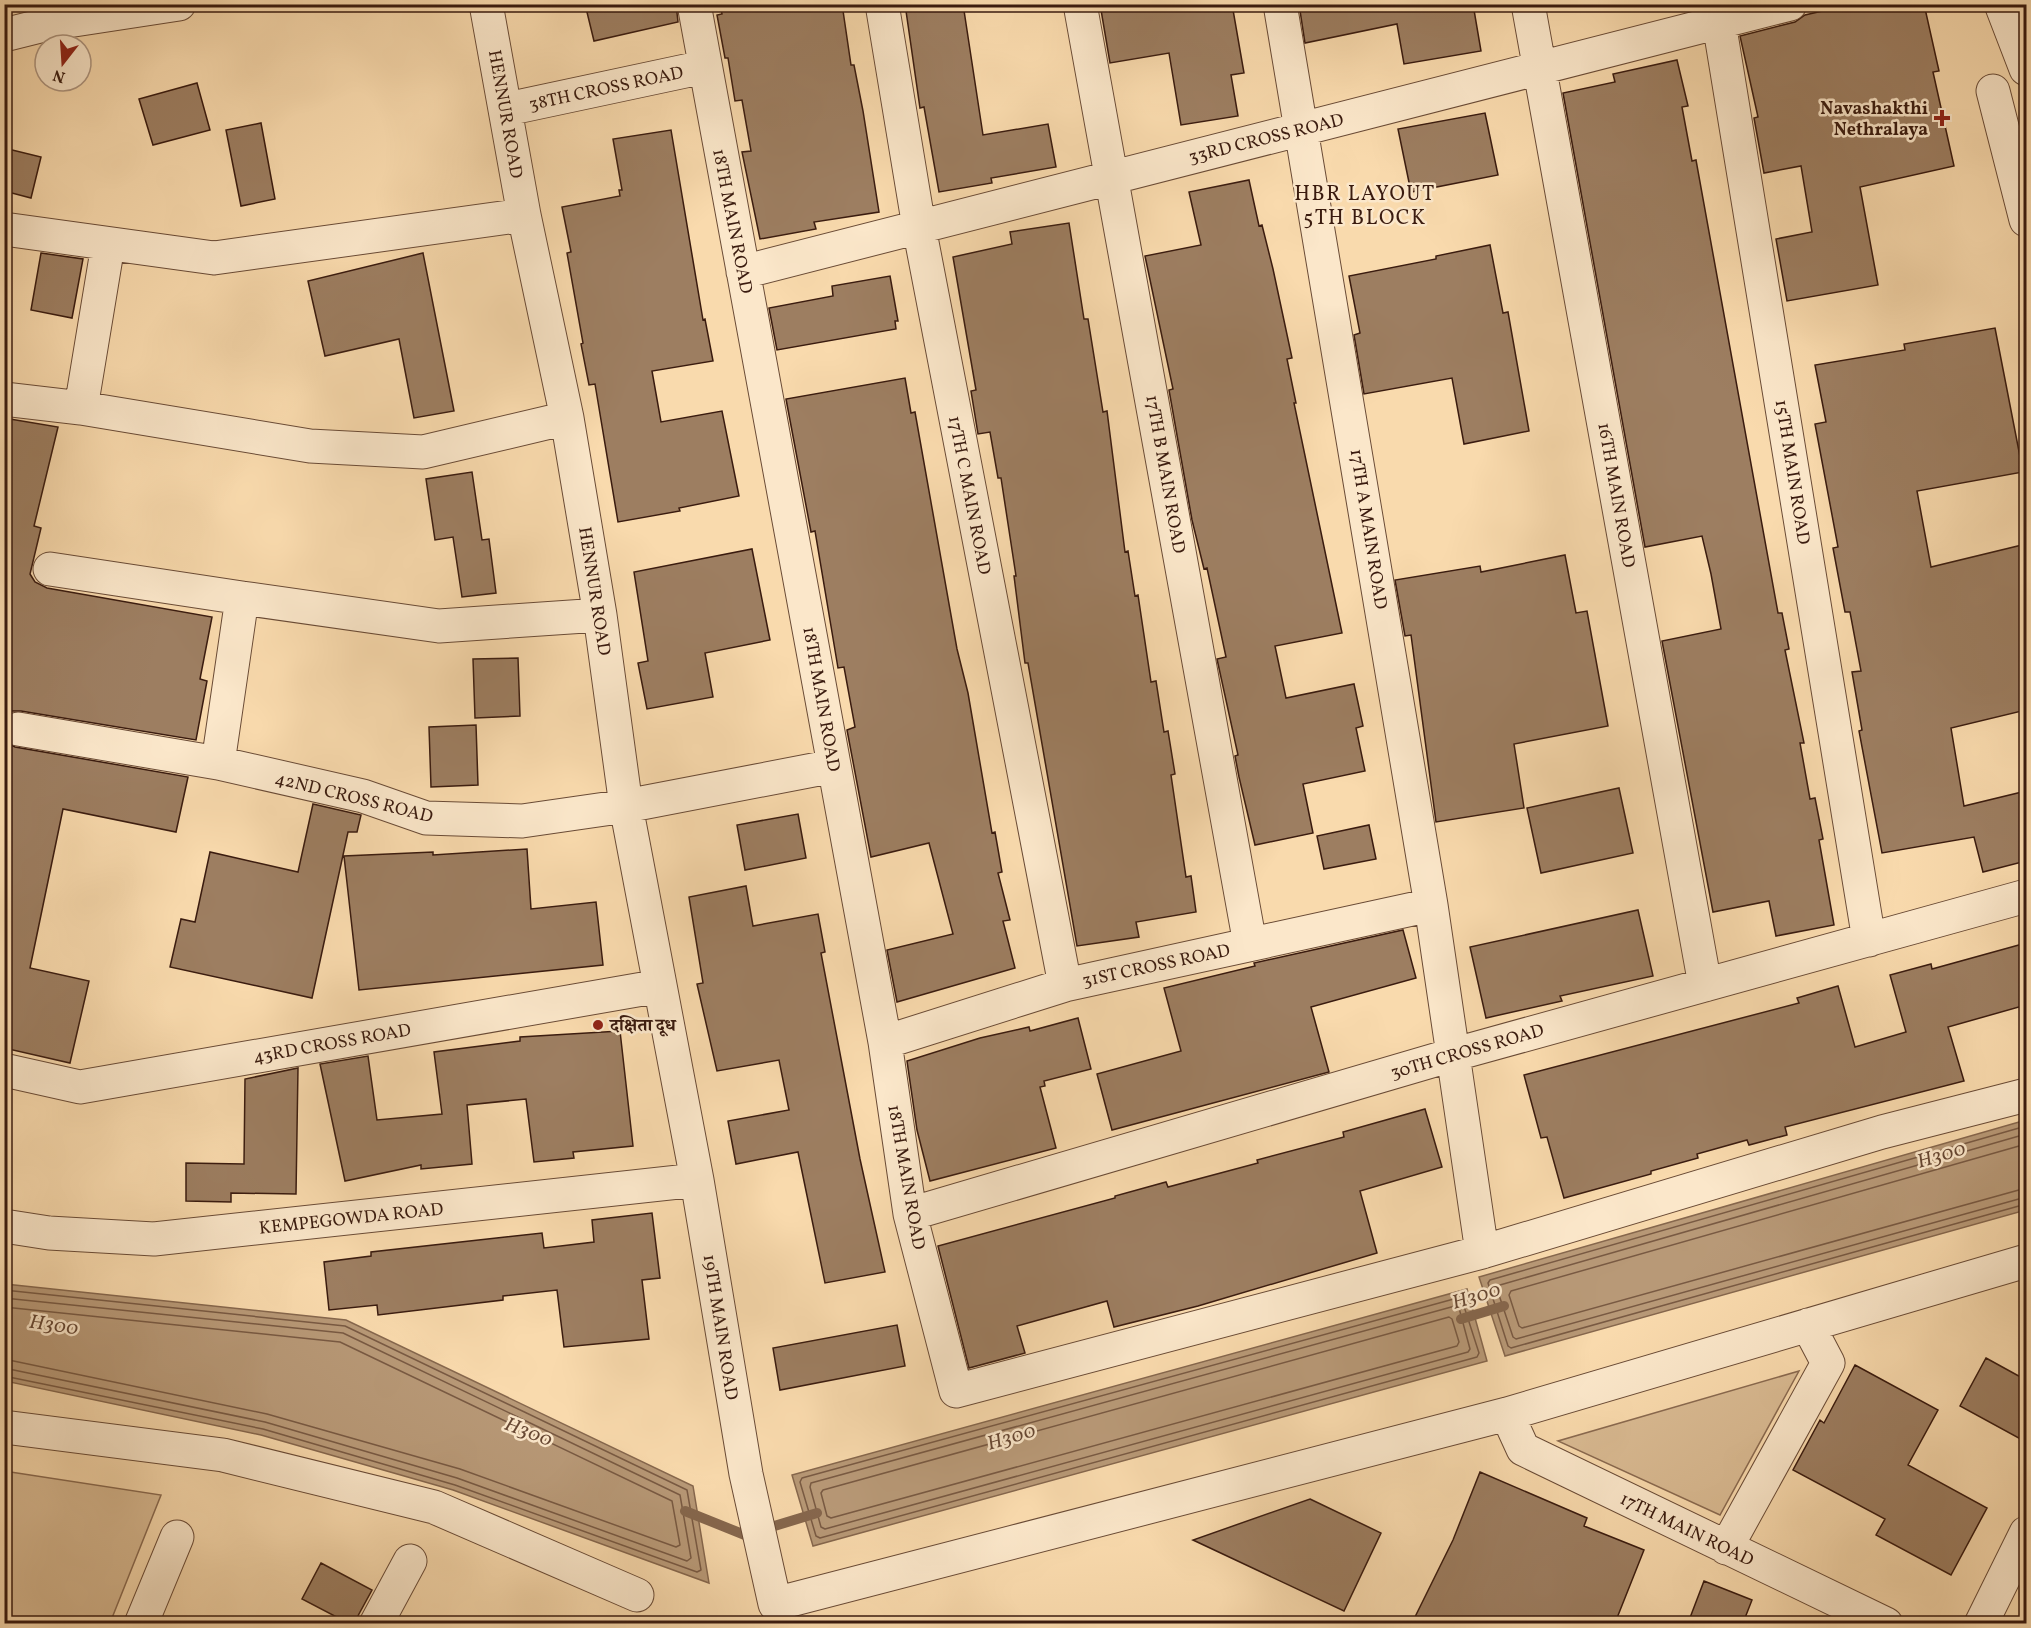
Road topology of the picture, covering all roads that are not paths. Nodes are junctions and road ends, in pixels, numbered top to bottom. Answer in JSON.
{"nodes":[{"id":1,"x":179,"y":4,"type":"edge"},
{"id":2,"x":486,"y":4,"type":"edge"},
{"id":3,"x":694,"y":4,"type":"edge"},
{"id":4,"x":882,"y":4,"type":"edge"},
{"id":5,"x":1080,"y":4,"type":"edge"},
{"id":6,"x":1280,"y":4,"type":"edge"},
{"id":7,"x":1528,"y":4,"type":"edge"},
{"id":8,"x":1790,"y":4,"type":"edge"},
{"id":9,"x":2001,"y":4,"type":"edge"},
{"id":10,"x":1717,"y":14,"type":"edge"},
{"id":11,"x":4,"y":35,"type":"edge"},
{"id":12,"x":705,"y":67,"type":"junction"},
{"id":13,"x":1540,"y":68,"type":"junction"},
{"id":14,"x":2026,"y":69,"type":"edge"},
{"id":15,"x":1992,"y":91,"type":"dead end"},
{"id":16,"x":507,"y":109,"type":"junction"},
{"id":17,"x":1303,"y":129,"type":"junction"},
{"id":18,"x":1112,"y":178,"type":"junction"},
{"id":19,"x":2026,"y":209,"type":"edge"},
{"id":20,"x":524,"y":215,"type":"junction"},
{"id":21,"x":919,"y":228,"type":"junction"},
{"id":22,"x":4,"y":229,"type":"edge"},
{"id":23,"x":108,"y":245,"type":"junction"},
{"id":24,"x":743,"y":272,"type":"junction"},
{"id":25,"x":4,"y":399,"type":"edge"},
{"id":26,"x":81,"y":408,"type":"junction"},
{"id":27,"x":567,"y":418,"type":"junction"},
{"id":28,"x":50,"y":569,"type":"dead end"},
{"id":29,"x":242,"y":598,"type":"junction"},
{"id":30,"x":600,"y":615,"type":"junction"},
{"id":31,"x":18,"y":729,"type":"dead end"},
{"id":32,"x":218,"y":763,"type":"junction"},
{"id":33,"x":834,"y":766,"type":"junction"},
{"id":34,"x":626,"y":806,"type":"junction"},
{"id":35,"x":2026,"y":896,"type":"edge"},
{"id":36,"x":1431,"y":905,"type":"junction"},
{"id":37,"x":1869,"y":940,"type":"junction"},
{"id":38,"x":1250,"y":944,"type":"junction"},
{"id":39,"x":1065,"y":985,"type":"junction"},
{"id":40,"x":1705,"y":985,"type":"junction"},
{"id":41,"x":660,"y":986,"type":"junction"},
{"id":42,"x":885,"y":1042,"type":"junction"},
{"id":43,"x":1452,"y":1055,"type":"junction"},
{"id":44,"x":4,"y":1070,"type":"edge"},
{"id":45,"x":2026,"y":1095,"type":"edge"},
{"id":46,"x":697,"y":1180,"type":"junction"},
{"id":47,"x":910,"y":1214,"type":"junction"},
{"id":48,"x":4,"y":1226,"type":"edge"},
{"id":49,"x":1482,"y":1252,"type":"junction"},
{"id":50,"x":2026,"y":1261,"type":"edge"},
{"id":51,"x":1808,"y":1325,"type":"junction"},
{"id":52,"x":1507,"y":1414,"type":"junction"},
{"id":53,"x":4,"y":1426,"type":"edge"},
{"id":54,"x":2026,"y":1533,"type":"edge"},
{"id":55,"x":177,"y":1537,"type":"dead end"},
{"id":56,"x":1726,"y":1548,"type":"junction"},
{"id":57,"x":410,"y":1561,"type":"dead end"},
{"id":58,"x":636,"y":1595,"type":"dead end"},
{"id":59,"x":141,"y":1623,"type":"edge"},
{"id":60,"x":376,"y":1623,"type":"edge"},
{"id":61,"x":1886,"y":1623,"type":"edge"},
{"id":62,"x":1981,"y":1623,"type":"edge"}],
"edges":[{"from":1,"to":11,"type":"street"},
{"from":2,"to":16,"type":"street","name":"HENNUR ROAD"},
{"from":3,"to":12,"type":"street","name":"18TH MAIN ROAD"},
{"from":4,"to":21,"type":"street","name":"17TH C MAIN ROAD"},
{"from":5,"to":18,"type":"street","name":"17TH B MAIN ROAD"},
{"from":6,"to":17,"type":"street","name":"17TH A MAIN ROAD"},
{"from":7,"to":13,"type":"street","name":"16TH MAIN ROAD"},
{"from":8,"to":10,"type":"street","name":"33RD CROSS ROAD"},
{"from":9,"to":14,"type":"street"},
{"from":10,"to":13,"type":"street","name":"33RD CROSS ROAD"},
{"from":10,"to":37,"type":"street","name":"15TH MAIN ROAD"},
{"from":12,"to":16,"type":"street","name":"38TH CROSS ROAD"},
{"from":12,"to":24,"type":"street","name":"18TH MAIN ROAD"},
{"from":13,"to":17,"type":"street","name":"33RD CROSS ROAD"},
{"from":13,"to":40,"type":"street","name":"16TH MAIN ROAD"},
{"from":15,"to":19,"type":"street"},
{"from":16,"to":20,"type":"street","name":"HENNUR ROAD"},
{"from":17,"to":18,"type":"street","name":"33RD CROSS ROAD"},
{"from":17,"to":36,"type":"street","name":"17TH A MAIN ROAD"},
{"from":18,"to":21,"type":"street","name":"33RD CROSS ROAD"},
{"from":18,"to":38,"type":"street","name":"17TH B MAIN ROAD"},
{"from":20,"to":23,"type":"street"},
{"from":20,"to":27,"type":"street","name":"HENNUR ROAD"},
{"from":21,"to":24,"type":"street","name":"33RD CROSS ROAD"},
{"from":21,"to":39,"type":"street","name":"17TH C MAIN ROAD"},
{"from":22,"to":23,"type":"street"},
{"from":23,"to":26,"type":"street"},
{"from":24,"to":33,"type":"street","name":"18TH MAIN ROAD"},
{"from":25,"to":26,"type":"street"},
{"from":26,"to":27,"type":"street"},
{"from":27,"to":30,"type":"street","name":"HENNUR ROAD"},
{"from":28,"to":29,"type":"street"},
{"from":29,"to":30,"type":"street"},
{"from":29,"to":32,"type":"street"},
{"from":30,"to":34,"type":"street","name":"HENNUR ROAD"},
{"from":31,"to":32,"type":"street","name":"42ND CROSS ROAD"},
{"from":32,"to":34,"type":"street","name":"42ND CROSS ROAD"},
{"from":33,"to":34,"type":"street","name":"42ND CROSS ROAD"},
{"from":33,"to":42,"type":"street","name":"18TH MAIN ROAD"},
{"from":34,"to":41,"type":"street","name":"HENNUR ROAD"},
{"from":35,"to":37,"type":"street","name":"30TH CROSS ROAD"},
{"from":36,"to":38,"type":"street","name":"31ST CROSS ROAD"},
{"from":36,"to":43,"type":"street","name":"17TH A MAIN ROAD"},
{"from":37,"to":40,"type":"street","name":"30TH CROSS ROAD"},
{"from":38,"to":39,"type":"street","name":"31ST CROSS ROAD"},
{"from":39,"to":42,"type":"street","name":"31ST CROSS ROAD"},
{"from":40,"to":43,"type":"street","name":"30TH CROSS ROAD"},
{"from":41,"to":44,"type":"street","name":"43RD CROSS ROAD"},
{"from":41,"to":46,"type":"street","name":"HENNUR ROAD"},
{"from":42,"to":47,"type":"street","name":"18TH MAIN ROAD"},
{"from":43,"to":47,"type":"street","name":"30TH CROSS ROAD"},
{"from":43,"to":49,"type":"street","name":"17TH A MAIN ROAD"},
{"from":45,"to":49,"type":"street"},
{"from":46,"to":48,"type":"street","name":"KEMPEGOWDA ROAD"},
{"from":46,"to":52,"type":"street","name":"19TH MAIN ROAD"},
{"from":47,"to":49,"type":"street","name":"18TH MAIN ROAD"},
{"from":50,"to":51,"type":"street"},
{"from":51,"to":52,"type":"street"},
{"from":51,"to":56,"type":"street"},
{"from":52,"to":56,"type":"street","name":"17TH MAIN ROAD"},
{"from":53,"to":58,"type":"street"},
{"from":54,"to":62,"type":"street"},
{"from":55,"to":59,"type":"street"},
{"from":56,"to":61,"type":"street","name":"17TH MAIN ROAD"},
{"from":57,"to":60,"type":"street"}]}
